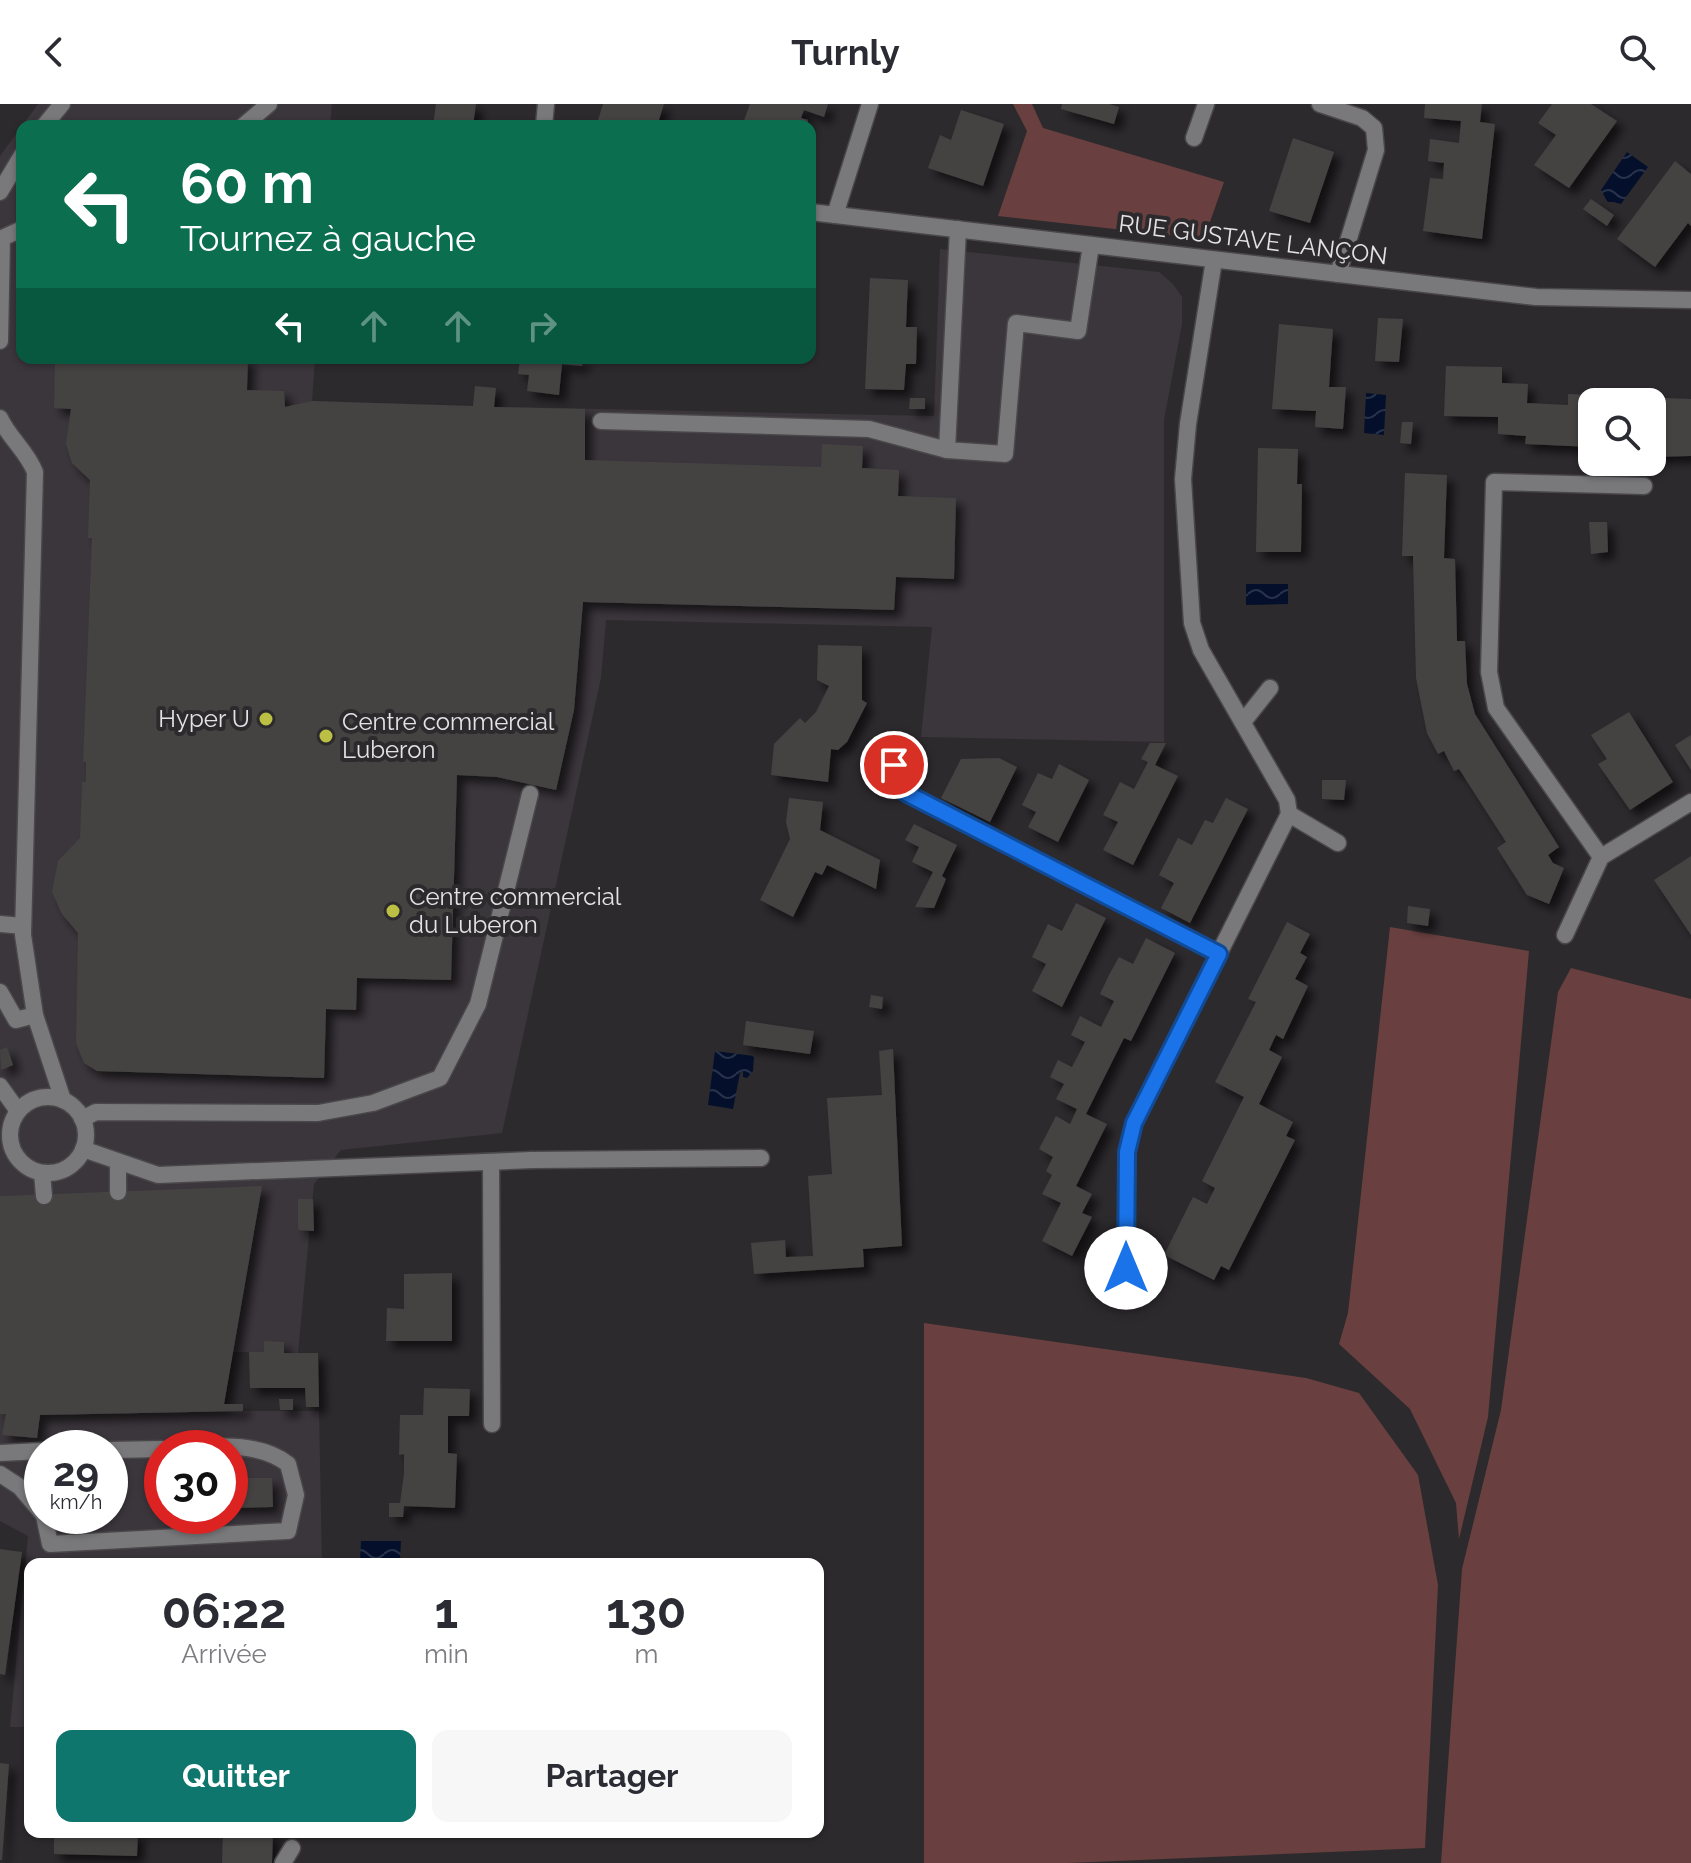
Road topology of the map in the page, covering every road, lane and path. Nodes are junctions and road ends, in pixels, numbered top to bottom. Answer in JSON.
{"nodes":[{"id":1,"x":62,"y":104,"type":"edge"},
{"id":2,"x":870,"y":104,"type":"edge"},
{"id":3,"x":1206,"y":104,"type":"edge"},
{"id":4,"x":1320,"y":104,"type":"edge"},
{"id":5,"x":49,"y":120,"type":"edge"},
{"id":6,"x":1194,"y":138,"type":"dead end"},
{"id":7,"x":16,"y":165,"type":"edge"},
{"id":8,"x":0,"y":192,"type":"edge"},
{"id":9,"x":816,"y":213,"type":"edge"},
{"id":10,"x":835,"y":215,"type":"junction"},
{"id":11,"x":958,"y":229,"type":"junction"},
{"id":12,"x":1,"y":238,"type":"edge"},
{"id":13,"x":1091,"y":245,"type":"junction"},
{"id":14,"x":1214,"y":260,"type":"junction"},
{"id":15,"x":1338,"y":274,"type":"junction"},
{"id":16,"x":1691,"y":300,"type":"edge"},
{"id":17,"x":0,"y":341,"type":"edge"},
{"id":18,"x":0,"y":419,"type":"edge"},
{"id":19,"x":601,"y":421,"type":"dead end"},
{"id":20,"x":947,"y":450,"type":"junction"},
{"id":21,"x":1644,"y":486,"type":"dead end"},
{"id":22,"x":1270,"y":688,"type":"dead end"},
{"id":23,"x":1243,"y":722,"type":"junction"},
{"id":24,"x":894,"y":765,"type":"dead end"},
{"id":25,"x":530,"y":794,"type":"dead end"},
{"id":26,"x":1690,"y":805,"type":"edge"},
{"id":27,"x":1289,"y":814,"type":"junction"},
{"id":28,"x":1338,"y":843,"type":"dead end"},
{"id":29,"x":1601,"y":857,"type":"junction"},
{"id":30,"x":0,"y":924,"type":"edge"},
{"id":31,"x":23,"y":926,"type":"junction"},
{"id":32,"x":1565,"y":935,"type":"dead end"},
{"id":33,"x":1219,"y":954,"type":"junction"},
{"id":34,"x":0,"y":992,"type":"edge"},
{"id":35,"x":35,"y":1015,"type":"junction"},
{"id":36,"x":0,"y":1086,"type":"edge"},
{"id":37,"x":63,"y":1100,"type":"junction"},
{"id":38,"x":18,"y":1111,"type":"junction"},
{"id":39,"x":82,"y":1119,"type":"junction"},
{"id":40,"x":83,"y":1149,"type":"junction"},
{"id":41,"x":761,"y":1158,"type":"dead end"},
{"id":42,"x":491,"y":1162,"type":"junction"},
{"id":43,"x":118,"y":1163,"type":"junction"},
{"id":44,"x":42,"y":1173,"type":"junction"},
{"id":45,"x":118,"y":1192,"type":"dead end"},
{"id":46,"x":44,"y":1196,"type":"dead end"},
{"id":47,"x":1126,"y":1268,"type":"dead end"},
{"id":48,"x":492,"y":1424,"type":"dead end"},
{"id":49,"x":248,"y":1449,"type":"edge"},
{"id":50,"x":24,"y":1452,"type":"edge"},
{"id":51,"x":0,"y":1453,"type":"edge"},
{"id":52,"x":0,"y":1474,"type":"edge"},
{"id":53,"x":24,"y":1492,"type":"edge"},
{"id":54,"x":248,"y":1533,"type":"edge"},
{"id":55,"x":48,"y":1534,"type":"edge"},
{"id":56,"x":233,"y":1534,"type":"edge"}],
"edges":[{"from":1,"to":5,"type":"street"},
{"from":2,"to":10,"type":"street"},
{"from":3,"to":6,"type":"street"},
{"from":4,"to":15,"type":"street"},
{"from":7,"to":8,"type":"street"},
{"from":9,"to":10,"type":"street","name":"RUE GUSTAVE LANÇON"},
{"from":10,"to":11,"type":"street","name":"RUE GUSTAVE LANÇON"},
{"from":11,"to":13,"type":"street","name":"RUE GUSTAVE LANÇON"},
{"from":11,"to":20,"type":"street"},
{"from":12,"to":17,"type":"street"},
{"from":13,"to":14,"type":"street","name":"RUE GUSTAVE LANÇON"},
{"from":13,"to":20,"type":"street"},
{"from":14,"to":15,"type":"street","name":"RUE GUSTAVE LANÇON"},
{"from":14,"to":23,"type":"street"},
{"from":15,"to":16,"type":"street","name":"RUE GUSTAVE LANÇON"},
{"from":18,"to":31,"type":"street"},
{"from":19,"to":20,"type":"street"},
{"from":21,"to":29,"type":"street"},
{"from":22,"to":23,"type":"street"},
{"from":23,"to":27,"type":"street"},
{"from":24,"to":33,"type":"street"},
{"from":25,"to":39,"type":"street"},
{"from":26,"to":29,"type":"street"},
{"from":27,"to":28,"type":"street"},
{"from":27,"to":33,"type":"street"},
{"from":29,"to":32,"type":"street"},
{"from":30,"to":31,"type":"street"},
{"from":31,"to":35,"type":"street"},
{"from":33,"to":47,"type":"street"},
{"from":34,"to":35,"type":"street"},
{"from":35,"to":37,"type":"street"},
{"from":36,"to":38,"type":"street"},
{"from":37,"to":38,"type":"street"},
{"from":37,"to":39,"type":"street"},
{"from":38,"to":44,"type":"street"},
{"from":39,"to":40,"type":"street"},
{"from":40,"to":43,"type":"street"},
{"from":40,"to":44,"type":"street"},
{"from":41,"to":42,"type":"street"},
{"from":42,"to":43,"type":"street"},
{"from":42,"to":48,"type":"street"},
{"from":43,"to":45,"type":"street"},
{"from":44,"to":46,"type":"street"},
{"from":49,"to":54,"type":"street"},
{"from":50,"to":51,"type":"street"},
{"from":52,"to":53,"type":"street"},
{"from":55,"to":56,"type":"street"}]}
